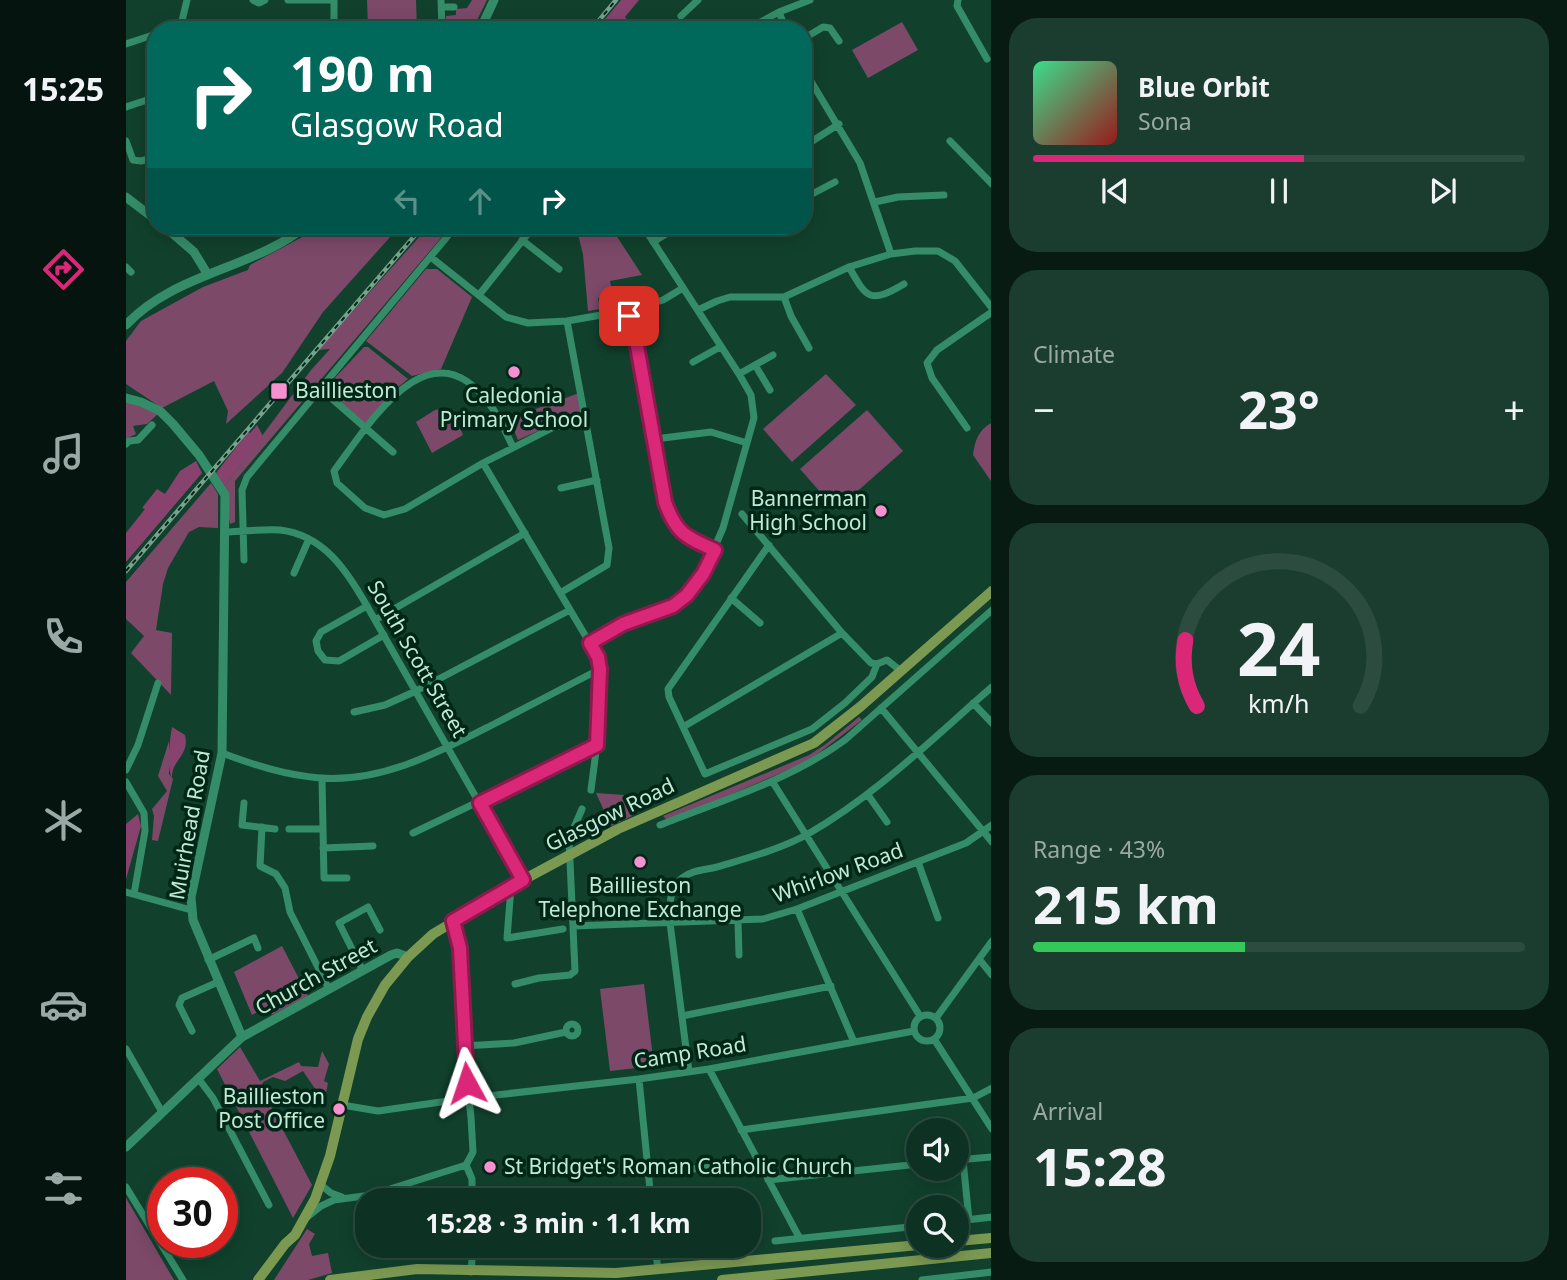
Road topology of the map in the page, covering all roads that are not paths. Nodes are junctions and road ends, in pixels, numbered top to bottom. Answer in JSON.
{"nodes":[{"id":1,"x":187,"y":0,"type":"edge"},
{"id":2,"x":253,"y":0,"type":"edge"},
{"id":3,"x":265,"y":0,"type":"edge"},
{"id":4,"x":288,"y":0,"type":"edge"},
{"id":5,"x":333,"y":0,"type":"edge"},
{"id":6,"x":494,"y":0,"type":"edge"},
{"id":7,"x":698,"y":0,"type":"edge"},
{"id":8,"x":810,"y":0,"type":"edge"},
{"id":9,"x":958,"y":0,"type":"edge"},
{"id":10,"x":442,"y":4,"type":"edge"},
{"id":11,"x":454,"y":7,"type":"dead end"},
{"id":12,"x":779,"y":12,"type":"junction"},
{"id":13,"x":681,"y":16,"type":"dead end"},
{"id":14,"x":183,"y":21,"type":"edge"},
{"id":15,"x":334,"y":21,"type":"edge"},
{"id":16,"x":484,"y":21,"type":"edge"},
{"id":17,"x":762,"y":21,"type":"edge"},
{"id":18,"x":782,"y":21,"type":"edge"},
{"id":19,"x":812,"y":34,"type":"edge"},
{"id":20,"x":147,"y":37,"type":"edge"},
{"id":21,"x":839,"y":41,"type":"dead end"},
{"id":22,"x":126,"y":44,"type":"edge"},
{"id":23,"x":987,"y":59,"type":"dead end"},
{"id":24,"x":812,"y":85,"type":"edge"},
{"id":25,"x":147,"y":100,"type":"edge"},
{"id":26,"x":126,"y":107,"type":"edge"},
{"id":27,"x":839,"y":124,"type":"junction"},
{"id":28,"x":126,"y":141,"type":"edge"},
{"id":29,"x":812,"y":141,"type":"edge"},
{"id":30,"x":950,"y":141,"type":"dead end"},
{"id":31,"x":147,"y":159,"type":"edge"},
{"id":32,"x":835,"y":183,"type":"dead end"},
{"id":33,"x":991,"y":184,"type":"edge"},
{"id":34,"x":812,"y":194,"type":"edge"},
{"id":35,"x":944,"y":195,"type":"dead end"},
{"id":36,"x":126,"y":197,"type":"edge"},
{"id":37,"x":875,"y":202,"type":"junction"},
{"id":38,"x":147,"y":213,"type":"edge"},
{"id":39,"x":174,"y":235,"type":"edge"},
{"id":40,"x":290,"y":235,"type":"edge"},
{"id":41,"x":449,"y":235,"type":"edge"},
{"id":42,"x":526,"y":235,"type":"edge"},
{"id":43,"x":649,"y":235,"type":"edge"},
{"id":44,"x":664,"y":235,"type":"edge"},
{"id":45,"x":522,"y":240,"type":"junction"},
{"id":46,"x":653,"y":242,"type":"junction"},
{"id":47,"x":891,"y":254,"type":"junction"},
{"id":48,"x":432,"y":258,"type":"junction"},
{"id":49,"x":849,"y":267,"type":"junction"},
{"id":50,"x":559,"y":269,"type":"dead end"},
{"id":51,"x":208,"y":275,"type":"junction"},
{"id":52,"x":683,"y":288,"type":"junction"},
{"id":53,"x":901,"y":289,"type":"dead end"},
{"id":54,"x":479,"y":295,"type":"junction"},
{"id":55,"x":784,"y":297,"type":"junction"},
{"id":56,"x":638,"y":308,"type":"junction"},
{"id":57,"x":698,"y":310,"type":"junction"},
{"id":58,"x":991,"y":310,"type":"edge"},
{"id":59,"x":623,"y":312,"type":"junction"},
{"id":60,"x":632,"y":318,"type":"junction"},
{"id":61,"x":568,"y":321,"type":"junction"},
{"id":62,"x":126,"y":325,"type":"edge"},
{"id":63,"x":809,"y":344,"type":"dead end"},
{"id":64,"x":720,"y":347,"type":"junction"},
{"id":65,"x":773,"y":355,"type":"dead end"},
{"id":66,"x":693,"y":362,"type":"dead end"},
{"id":67,"x":755,"y":365,"type":"junction"},
{"id":68,"x":739,"y":374,"type":"junction"},
{"id":69,"x":321,"y":389,"type":"junction"},
{"id":70,"x":770,"y":390,"type":"dead end"},
{"id":71,"x":126,"y":398,"type":"edge"},
{"id":72,"x":586,"y":421,"type":"junction"},
{"id":73,"x":152,"y":425,"type":"dead end"},
{"id":74,"x":366,"y":428,"type":"junction"},
{"id":75,"x":967,"y":428,"type":"dead end"},
{"id":76,"x":654,"y":439,"type":"junction"},
{"id":77,"x":747,"y":443,"type":"junction"},
{"id":78,"x":126,"y":444,"type":"edge"},
{"id":79,"x":513,"y":447,"type":"junction"},
{"id":80,"x":393,"y":452,"type":"dead end"},
{"id":81,"x":483,"y":463,"type":"junction"},
{"id":82,"x":597,"y":480,"type":"junction"},
{"id":83,"x":561,"y":488,"type":"dead end"},
{"id":84,"x":742,"y":514,"type":"dead end"},
{"id":85,"x":243,"y":531,"type":"junction"},
{"id":86,"x":226,"y":532,"type":"junction"},
{"id":87,"x":525,"y":533,"type":"junction"},
{"id":88,"x":309,"y":540,"type":"junction"},
{"id":89,"x":769,"y":545,"type":"junction"},
{"id":90,"x":715,"y":550,"type":"junction"},
{"id":91,"x":244,"y":560,"type":"dead end"},
{"id":92,"x":294,"y":573,"type":"dead end"},
{"id":93,"x":991,"y":591,"type":"edge"},
{"id":94,"x":560,"y":593,"type":"junction"},
{"id":95,"x":731,"y":598,"type":"junction"},
{"id":96,"x":367,"y":606,"type":"junction"},
{"id":97,"x":570,"y":610,"type":"junction"},
{"id":98,"x":991,"y":610,"type":"edge"},
{"id":99,"x":375,"y":620,"type":"junction"},
{"id":100,"x":760,"y":623,"type":"dead end"},
{"id":101,"x":842,"y":633,"type":"junction"},
{"id":102,"x":384,"y":635,"type":"junction"},
{"id":103,"x":590,"y":643,"type":"junction"},
{"id":104,"x":877,"y":664,"type":"junction"},
{"id":105,"x":600,"y":669,"type":"junction"},
{"id":106,"x":901,"y":671,"type":"junction"},
{"id":107,"x":158,"y":683,"type":"dead end"},
{"id":108,"x":991,"y":687,"type":"edge"},
{"id":109,"x":881,"y":688,"type":"junction"},
{"id":110,"x":416,"y":691,"type":"junction"},
{"id":111,"x":891,"y":699,"type":"junction"},
{"id":112,"x":973,"y":703,"type":"junction"},
{"id":113,"x":860,"y":707,"type":"junction"},
{"id":114,"x":881,"y":708,"type":"junction"},
{"id":115,"x":354,"y":712,"type":"dead end"},
{"id":116,"x":869,"y":718,"type":"junction"},
{"id":117,"x":991,"y":723,"type":"edge"},
{"id":118,"x":683,"y":727,"type":"junction"},
{"id":119,"x":597,"y":745,"type":"junction"},
{"id":120,"x":448,"y":747,"type":"junction"},
{"id":121,"x":222,"y":753,"type":"junction"},
{"id":122,"x":919,"y":754,"type":"junction"},
{"id":123,"x":126,"y":770,"type":"edge"},
{"id":124,"x":322,"y":778,"type":"junction"},
{"id":125,"x":772,"y":781,"type":"junction"},
{"id":126,"x":126,"y":782,"type":"edge"},
{"id":127,"x":591,"y":790,"type":"dead end"},
{"id":128,"x":868,"y":795,"type":"junction"},
{"id":129,"x":244,"y":803,"type":"dead end"},
{"id":130,"x":480,"y":803,"type":"junction"},
{"id":131,"x":582,"y":809,"type":"dead end"},
{"id":132,"x":887,"y":822,"type":"dead end"},
{"id":133,"x":660,"y":825,"type":"dead end"},
{"id":134,"x":991,"y":825,"type":"edge"},
{"id":135,"x":262,"y":827,"type":"junction"},
{"id":136,"x":275,"y":829,"type":"dead end"},
{"id":137,"x":289,"y":829,"type":"dead end"},
{"id":138,"x":323,"y":829,"type":"junction"},
{"id":139,"x":982,"y":832,"type":"junction"},
{"id":140,"x":414,"y":833,"type":"dead end"},
{"id":141,"x":805,"y":835,"type":"junction"},
{"id":142,"x":991,"y":842,"type":"edge"},
{"id":143,"x":373,"y":846,"type":"dead end"},
{"id":144,"x":323,"y":848,"type":"junction"},
{"id":145,"x":570,"y":854,"type":"junction"},
{"id":146,"x":918,"y":862,"type":"junction"},
{"id":147,"x":347,"y":878,"type":"dead end"},
{"id":148,"x":523,"y":880,"type":"junction"},
{"id":149,"x":511,"y":887,"type":"junction"},
{"id":150,"x":841,"y":892,"type":"junction"},
{"id":151,"x":130,"y":893,"type":"edge"},
{"id":152,"x":797,"y":909,"type":"junction"},
{"id":153,"x":191,"y":910,"type":"junction"},
{"id":154,"x":938,"y":918,"type":"dead end"},
{"id":155,"x":453,"y":921,"type":"junction"},
{"id":156,"x":737,"y":921,"type":"junction"},
{"id":157,"x":670,"y":923,"type":"junction"},
{"id":158,"x":573,"y":926,"type":"junction"},
{"id":159,"x":564,"y":929,"type":"dead end"},
{"id":160,"x":380,"y":930,"type":"dead end"},
{"id":161,"x":991,"y":941,"type":"edge"},
{"id":162,"x":258,"y":948,"type":"dead end"},
{"id":163,"x":739,"y":956,"type":"dead end"},
{"id":164,"x":408,"y":957,"type":"junction"},
{"id":165,"x":979,"y":959,"type":"junction"},
{"id":166,"x":208,"y":960,"type":"junction"},
{"id":167,"x":363,"y":971,"type":"junction"},
{"id":168,"x":991,"y":975,"type":"edge"},
{"id":169,"x":218,"y":982,"type":"junction"},
{"id":170,"x":515,"y":984,"type":"dead end"},
{"id":171,"x":831,"y":986,"type":"junction"},
{"id":172,"x":329,"y":989,"type":"junction"},
{"id":173,"x":682,"y":1016,"type":"junction"},
{"id":174,"x":920,"y":1016,"type":"junction"},
{"id":175,"x":936,"y":1018,"type":"junction"},
{"id":176,"x":192,"y":1031,"type":"dead end"},
{"id":177,"x":914,"y":1031,"type":"junction"},
{"id":178,"x":566,"y":1032,"type":"dead end"},
{"id":179,"x":242,"y":1037,"type":"junction"},
{"id":180,"x":933,"y":1040,"type":"junction"},
{"id":181,"x":854,"y":1042,"type":"junction"},
{"id":182,"x":464,"y":1046,"type":"junction"},
{"id":183,"x":126,"y":1049,"type":"edge"},
{"id":184,"x":709,"y":1069,"type":"junction"},
{"id":185,"x":689,"y":1072,"type":"junction"},
{"id":186,"x":198,"y":1078,"type":"junction"},
{"id":187,"x":991,"y":1078,"type":"edge"},
{"id":188,"x":639,"y":1079,"type":"junction"},
{"id":189,"x":991,"y":1088,"type":"edge"},
{"id":190,"x":469,"y":1098,"type":"junction"},
{"id":191,"x":973,"y":1098,"type":"junction"},
{"id":192,"x":342,"y":1105,"type":"junction"},
{"id":193,"x":162,"y":1112,"type":"junction"},
{"id":194,"x":991,"y":1129,"type":"edge"},
{"id":195,"x":741,"y":1130,"type":"junction"},
{"id":196,"x":126,"y":1147,"type":"edge"},
{"id":197,"x":991,"y":1157,"type":"edge"},
{"id":198,"x":969,"y":1159,"type":"edge"},
{"id":199,"x":759,"y":1163,"type":"junction"},
{"id":200,"x":466,"y":1165,"type":"junction"},
{"id":201,"x":906,"y":1165,"type":"edge"},
{"id":202,"x":648,"y":1173,"type":"junction"},
{"id":203,"x":768,"y":1180,"type":"junction"},
{"id":204,"x":321,"y":1185,"type":"junction"},
{"id":205,"x":126,"y":1187,"type":"edge"},
{"id":206,"x":472,"y":1188,"type":"edge"},
{"id":207,"x":650,"y":1188,"type":"edge"},
{"id":208,"x":343,"y":1198,"type":"junction"},
{"id":209,"x":268,"y":1205,"type":"dead end"},
{"id":210,"x":991,"y":1217,"type":"edge"},
{"id":211,"x":969,"y":1220,"type":"edge"},
{"id":212,"x":303,"y":1223,"type":"junction"},
{"id":213,"x":906,"y":1228,"type":"edge"},
{"id":214,"x":843,"y":1236,"type":"junction"},
{"id":215,"x":799,"y":1237,"type":"junction"},
{"id":216,"x":991,"y":1238,"type":"edge"},
{"id":217,"x":969,"y":1240,"type":"edge"},
{"id":218,"x":289,"y":1241,"type":"junction"},
{"id":219,"x":775,"y":1241,"type":"dead end"},
{"id":220,"x":906,"y":1246,"type":"edge"},
{"id":221,"x":845,"y":1252,"type":"junction"},
{"id":222,"x":991,"y":1253,"type":"edge"},
{"id":223,"x":472,"y":1258,"type":"edge"},
{"id":224,"x":656,"y":1258,"type":"edge"},
{"id":225,"x":846,"y":1268,"type":"junction"},
{"id":226,"x":658,"y":1270,"type":"junction"},
{"id":227,"x":991,"y":1272,"type":"edge"},
{"id":228,"x":678,"y":1274,"type":"edge"},
{"id":229,"x":470,"y":1276,"type":"edge"},
{"id":230,"x":266,"y":1277,"type":"edge"},
{"id":231,"x":616,"y":1277,"type":"edge"},
{"id":232,"x":183,"y":1280,"type":"edge"},
{"id":233,"x":258,"y":1280,"type":"edge"},
{"id":234,"x":330,"y":1280,"type":"edge"},
{"id":235,"x":722,"y":1280,"type":"edge"},
{"id":236,"x":922,"y":1280,"type":"edge"}],
"edges":[{"from":1,"to":14,"type":"street"},
{"from":2,"to":3,"type":"street"},
{"from":4,"to":5,"type":"street"},
{"from":5,"to":15,"type":"street"},
{"from":6,"to":16,"type":"street"},
{"from":7,"to":13,"type":"street"},
{"from":8,"to":12,"type":"street"},
{"from":9,"to":23,"type":"street"},
{"from":10,"to":11,"type":"street"},
{"from":12,"to":17,"type":"street"},
{"from":12,"to":18,"type":"street"},
{"from":19,"to":21,"type":"street"},
{"from":20,"to":22,"type":"street"},
{"from":24,"to":27,"type":"street"},
{"from":25,"to":26,"type":"street"},
{"from":27,"to":29,"type":"street"},
{"from":27,"to":37,"type":"street"},
{"from":28,"to":31,"type":"street"},
{"from":30,"to":33,"type":"street"},
{"from":32,"to":34,"type":"street"},
{"from":35,"to":37,"type":"street"},
{"from":36,"to":38,"type":"street"},
{"from":37,"to":47,"type":"street"},
{"from":39,"to":51,"type":"street"},
{"from":40,"to":51,"type":"street"},
{"from":41,"to":48,"type":"street"},
{"from":42,"to":45,"type":"street"},
{"from":43,"to":46,"type":"street"},
{"from":44,"to":46,"type":"street"},
{"from":45,"to":50,"type":"street"},
{"from":45,"to":54,"type":"street"},
{"from":46,"to":52,"type":"street"},
{"from":47,"to":49,"type":"street"},
{"from":47,"to":58,"type":"street"},
{"from":48,"to":54,"type":"street"},
{"from":48,"to":69,"type":"street"},
{"from":49,"to":53,"type":"street"},
{"from":49,"to":55,"type":"street"},
{"from":51,"to":62,"type":"street"},
{"from":52,"to":56,"type":"street"},
{"from":52,"to":57,"type":"street"},
{"from":54,"to":61,"type":"street"},
{"from":55,"to":57,"type":"street"},
{"from":55,"to":63,"type":"street"},
{"from":56,"to":59,"type":"street"},
{"from":56,"to":60,"type":"street"},
{"from":57,"to":64,"type":"street"},
{"from":58,"to":75,"type":"street"},
{"from":59,"to":60,"type":"street"},
{"from":59,"to":61,"type":"street"},
{"from":60,"to":76,"type":"street"},
{"from":61,"to":72,"type":"street"},
{"from":64,"to":66,"type":"street"},
{"from":64,"to":68,"type":"street"},
{"from":65,"to":67,"type":"street"},
{"from":67,"to":68,"type":"street"},
{"from":67,"to":70,"type":"street"},
{"from":68,"to":77,"type":"street"},
{"from":69,"to":74,"type":"street"},
{"from":69,"to":85,"type":"street"},
{"from":71,"to":86,"type":"street","name":"Muirhead Road"},
{"from":72,"to":79,"type":"street"},
{"from":72,"to":82,"type":"street"},
{"from":73,"to":78,"type":"street"},
{"from":74,"to":79,"type":"street"},
{"from":74,"to":80,"type":"street"},
{"from":74,"to":81,"type":"street"},
{"from":76,"to":77,"type":"street"},
{"from":76,"to":90,"type":"street"},
{"from":77,"to":90,"type":"street"},
{"from":79,"to":81,"type":"street"},
{"from":81,"to":87,"type":"street"},
{"from":82,"to":83,"type":"street"},
{"from":82,"to":94,"type":"street"},
{"from":84,"to":89,"type":"street"},
{"from":85,"to":86,"type":"street","name":"South Scott Street"},
{"from":85,"to":88,"type":"street","name":"South Scott Street"},
{"from":85,"to":91,"type":"street"},
{"from":86,"to":121,"type":"street","name":"Muirhead Road"},
{"from":87,"to":94,"type":"street"},
{"from":87,"to":99,"type":"street"},
{"from":88,"to":92,"type":"street"},
{"from":88,"to":96,"type":"street","name":"South Scott Street"},
{"from":89,"to":95,"type":"street"},
{"from":89,"to":101,"type":"street"},
{"from":90,"to":103,"type":"street"},
{"from":93,"to":106,"type":"main road","name":"Glasgow Road"},
{"from":94,"to":97,"type":"street"},
{"from":95,"to":100,"type":"street"},
{"from":95,"to":118,"type":"street"},
{"from":96,"to":99,"type":"street","name":"South Scott Street"},
{"from":96,"to":102,"type":"street"},
{"from":97,"to":103,"type":"street"},
{"from":97,"to":110,"type":"street"},
{"from":98,"to":111,"type":"street","name":"Glasgow Road"},
{"from":99,"to":102,"type":"street","name":"South Scott Street"},
{"from":101,"to":104,"type":"street"},
{"from":101,"to":118,"type":"street"},
{"from":102,"to":110,"type":"street","name":"South Scott Street"},
{"from":103,"to":105,"type":"street"},
{"from":104,"to":106,"type":"street"},
{"from":104,"to":118,"type":"street"},
{"from":105,"to":119,"type":"street"},
{"from":105,"to":120,"type":"street"},
{"from":106,"to":109,"type":"main road","name":"Glasgow Road"},
{"from":107,"to":123,"type":"street"},
{"from":108,"to":112,"type":"street"},
{"from":109,"to":111,"type":"street"},
{"from":109,"to":113,"type":"main road","name":"Glasgow Road"},
{"from":110,"to":115,"type":"street"},
{"from":110,"to":120,"type":"street","name":"South Scott Street"},
{"from":111,"to":114,"type":"street","name":"Glasgow Road"},
{"from":112,"to":117,"type":"street"},
{"from":112,"to":122,"type":"street"},
{"from":113,"to":116,"type":"street"},
{"from":113,"to":145,"type":"main road","name":"Glasgow Road"},
{"from":114,"to":116,"type":"street","name":"Glasgow Road"},
{"from":114,"to":122,"type":"street"},
{"from":116,"to":125,"type":"street","name":"Glasgow Road"},
{"from":119,"to":127,"type":"street"},
{"from":119,"to":130,"type":"street"},
{"from":120,"to":124,"type":"street"},
{"from":120,"to":130,"type":"street","name":"South Scott Street"},
{"from":121,"to":124,"type":"street"},
{"from":121,"to":153,"type":"street","name":"Muirhead Road"},
{"from":122,"to":128,"type":"street"},
{"from":122,"to":139,"type":"street"},
{"from":124,"to":138,"type":"street"},
{"from":125,"to":133,"type":"street","name":"Glasgow Road"},
{"from":125,"to":141,"type":"street"},
{"from":126,"to":151,"type":"street"},
{"from":128,"to":132,"type":"street"},
{"from":128,"to":141,"type":"street"},
{"from":129,"to":135,"type":"street"},
{"from":130,"to":140,"type":"street"},
{"from":130,"to":148,"type":"street","name":"South Scott Street"},
{"from":131,"to":145,"type":"street"},
{"from":134,"to":139,"type":"street","name":"Whirlow Road"},
{"from":135,"to":136,"type":"street"},
{"from":135,"to":172,"type":"street"},
{"from":137,"to":138,"type":"street"},
{"from":138,"to":144,"type":"street"},
{"from":139,"to":142,"type":"street"},
{"from":139,"to":146,"type":"street","name":"Whirlow Road"},
{"from":141,"to":150,"type":"street"},
{"from":141,"to":157,"type":"street"},
{"from":143,"to":144,"type":"street"},
{"from":144,"to":147,"type":"street"},
{"from":145,"to":148,"type":"main road","name":"Glasgow Road"},
{"from":145,"to":158,"type":"street"},
{"from":146,"to":150,"type":"street","name":"Whirlow Road"},
{"from":146,"to":154,"type":"street"},
{"from":148,"to":149,"type":"main road","name":"Glasgow Road"},
{"from":149,"to":155,"type":"main road","name":"Glasgow Road"},
{"from":149,"to":159,"type":"street"},
{"from":150,"to":152,"type":"street","name":"Whirlow Road"},
{"from":150,"to":174,"type":"street"},
{"from":151,"to":153,"type":"street"},
{"from":152,"to":156,"type":"street","name":"Whirlow Road"},
{"from":152,"to":171,"type":"street"},
{"from":153,"to":166,"type":"street","name":"Muirhead Road"},
{"from":155,"to":164,"type":"main road","name":"Glasgow Road"},
{"from":155,"to":182,"type":"street"},
{"from":156,"to":157,"type":"street","name":"Whirlow Road"},
{"from":156,"to":163,"type":"street"},
{"from":157,"to":158,"type":"street","name":"Whirlow Road"},
{"from":157,"to":173,"type":"street"},
{"from":158,"to":170,"type":"street"},
{"from":160,"to":167,"type":"street"},
{"from":161,"to":165,"type":"street"},
{"from":162,"to":166,"type":"street"},
{"from":164,"to":167,"type":"street","name":"Church Street"},
{"from":164,"to":192,"type":"main road","name":"Glasgow Road"},
{"from":165,"to":168,"type":"street"},
{"from":165,"to":175,"type":"street"},
{"from":166,"to":169,"type":"street","name":"Muirhead Road"},
{"from":167,"to":172,"type":"street","name":"Church Street"},
{"from":169,"to":176,"type":"street"},
{"from":169,"to":179,"type":"street","name":"Muirhead Road"},
{"from":171,"to":173,"type":"street"},
{"from":171,"to":181,"type":"street"},
{"from":172,"to":179,"type":"street","name":"Church Street"},
{"from":173,"to":185,"type":"street"},
{"from":174,"to":175,"type":"street"},
{"from":174,"to":177,"type":"street"},
{"from":175,"to":180,"type":"street"},
{"from":177,"to":180,"type":"street"},
{"from":177,"to":181,"type":"street","name":"Camp Road"},
{"from":178,"to":182,"type":"street"},
{"from":179,"to":186,"type":"street","name":"Church Street"},
{"from":180,"to":191,"type":"street"},
{"from":181,"to":184,"type":"street","name":"Camp Road"},
{"from":182,"to":190,"type":"street"},
{"from":183,"to":193,"type":"street"},
{"from":184,"to":185,"type":"street","name":"Camp Road"},
{"from":184,"to":195,"type":"street"},
{"from":185,"to":188,"type":"street","name":"Camp Road"},
{"from":186,"to":193,"type":"street","name":"Church Street"},
{"from":186,"to":209,"type":"street"},
{"from":187,"to":189,"type":"street"},
{"from":188,"to":190,"type":"street","name":"Camp Road"},
{"from":188,"to":202,"type":"street"},
{"from":189,"to":191,"type":"street"},
{"from":190,"to":192,"type":"street","name":"Camp Road"},
{"from":190,"to":200,"type":"street"},
{"from":191,"to":194,"type":"street"},
{"from":191,"to":195,"type":"street"},
{"from":192,"to":204,"type":"main road","name":"Glasgow Road"},
{"from":193,"to":196,"type":"street","name":"Church Street"},
{"from":195,"to":199,"type":"street"},
{"from":197,"to":198,"type":"street"},
{"from":199,"to":202,"type":"street"},
{"from":199,"to":203,"type":"street"},
{"from":200,"to":206,"type":"street"},
{"from":200,"to":208,"type":"street"},
{"from":201,"to":203,"type":"street"},
{"from":202,"to":207,"type":"street"},
{"from":203,"to":215,"type":"street"},
{"from":204,"to":208,"type":"street"},
{"from":204,"to":212,"type":"main road","name":"Glasgow Road"},
{"from":205,"to":232,"type":"street"},
{"from":208,"to":212,"type":"street"},
{"from":210,"to":211,"type":"street"},
{"from":212,"to":218,"type":"main road","name":"Glasgow Road"},
{"from":213,"to":214,"type":"street"},
{"from":214,"to":215,"type":"street"},
{"from":214,"to":221,"type":"street"},
{"from":215,"to":219,"type":"street"},
{"from":216,"to":217,"type":"main road"},
{"from":218,"to":230,"type":"main road"},
{"from":218,"to":233,"type":"main road"},
{"from":220,"to":221,"type":"main road"},
{"from":221,"to":225,"type":"main road"},
{"from":221,"to":228,"type":"main road"},
{"from":222,"to":225,"type":"main road"},
{"from":223,"to":229,"type":"street"},
{"from":224,"to":226,"type":"street"},
{"from":225,"to":235,"type":"main road"},
{"from":226,"to":228,"type":"main road"},
{"from":226,"to":231,"type":"main road"},
{"from":227,"to":236,"type":"street"},
{"from":229,"to":231,"type":"main road"},
{"from":229,"to":234,"type":"main road"}]}
